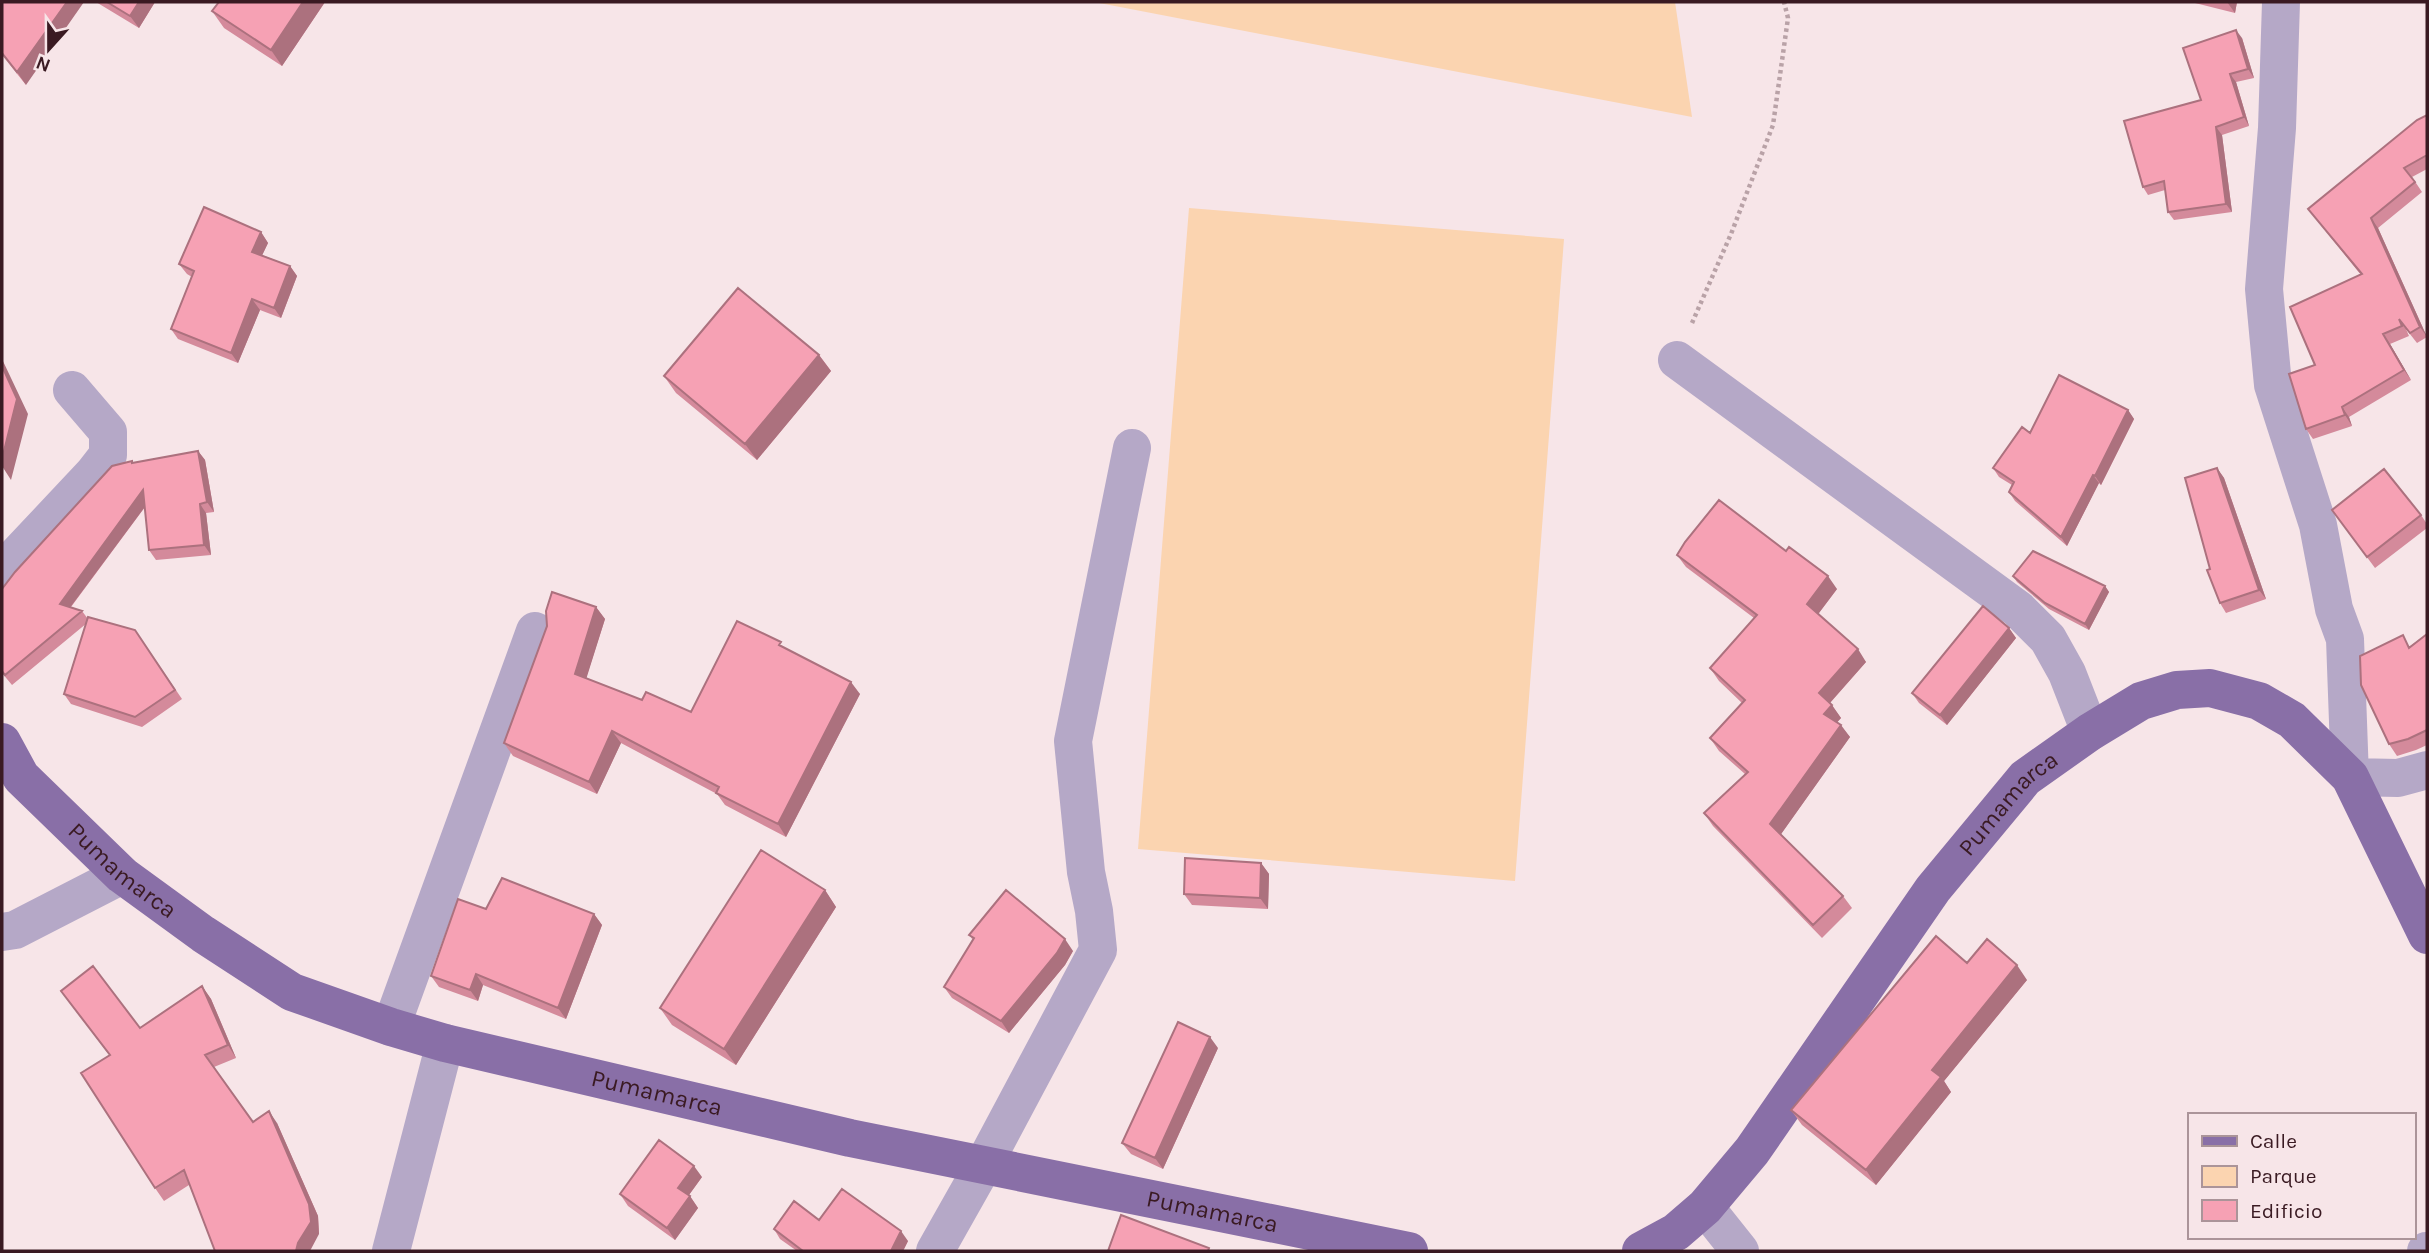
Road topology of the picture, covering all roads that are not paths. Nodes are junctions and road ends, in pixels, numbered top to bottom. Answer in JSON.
{"nodes":[{"id":1,"x":2281,"y":2,"type":"edge"},
{"id":2,"x":1677,"y":360,"type":"road end"},
{"id":3,"x":72,"y":390,"type":"dead end"},
{"id":4,"x":1132,"y":448,"type":"dead end"},
{"id":5,"x":2,"y":571,"type":"edge"},
{"id":6,"x":535,"y":631,"type":"dead end"},
{"id":7,"x":2090,"y":732,"type":"junction"},
{"id":8,"x":2,"y":742,"type":"edge"},
{"id":9,"x":2427,"y":770,"type":"edge"},
{"id":10,"x":2350,"y":777,"type":"junction"},
{"id":11,"x":122,"y":875,"type":"junction"},
{"id":12,"x":2,"y":932,"type":"edge"},
{"id":13,"x":2427,"y":935,"type":"edge"},
{"id":14,"x":391,"y":1027,"type":"junction"},
{"id":15,"x":445,"y":1043,"type":"junction"},
{"id":16,"x":983,"y":1166,"type":"junction"},
{"id":17,"x":1705,"y":1207,"type":"junction"},
{"id":18,"x":1346,"y":1245,"type":"edge"},
{"id":19,"x":391,"y":1251,"type":"edge"},
{"id":20,"x":935,"y":1251,"type":"edge"},
{"id":21,"x":1409,"y":1251,"type":"edge"},
{"id":22,"x":1641,"y":1251,"type":"edge"},
{"id":23,"x":1740,"y":1251,"type":"edge"}],
"edges":[{"from":1,"to":10,"type":"street"},
{"from":2,"to":7,"type":"street"},
{"from":3,"to":5,"type":"street"},
{"from":4,"to":16,"type":"street"},
{"from":6,"to":14,"type":"street"},
{"from":7,"to":10,"type":"main road","name":"Pumamarca"},
{"from":7,"to":17,"type":"main road","name":"Pumamarca"},
{"from":8,"to":11,"type":"main road","name":"Pumamarca"},
{"from":9,"to":10,"type":"street"},
{"from":10,"to":13,"type":"main road","name":"Pumamarca"},
{"from":11,"to":12,"type":"street"},
{"from":11,"to":14,"type":"main road","name":"Pumamarca"},
{"from":14,"to":15,"type":"main road","name":"Pumamarca"},
{"from":15,"to":16,"type":"main road","name":"Pumamarca"},
{"from":15,"to":19,"type":"street"},
{"from":16,"to":18,"type":"main road","name":"Pumamarca"},
{"from":16,"to":20,"type":"street"},
{"from":17,"to":22,"type":"main road","name":"Pumamarca"},
{"from":17,"to":23,"type":"street"},
{"from":18,"to":21,"type":"main road","name":"Pumamarca"}]}
